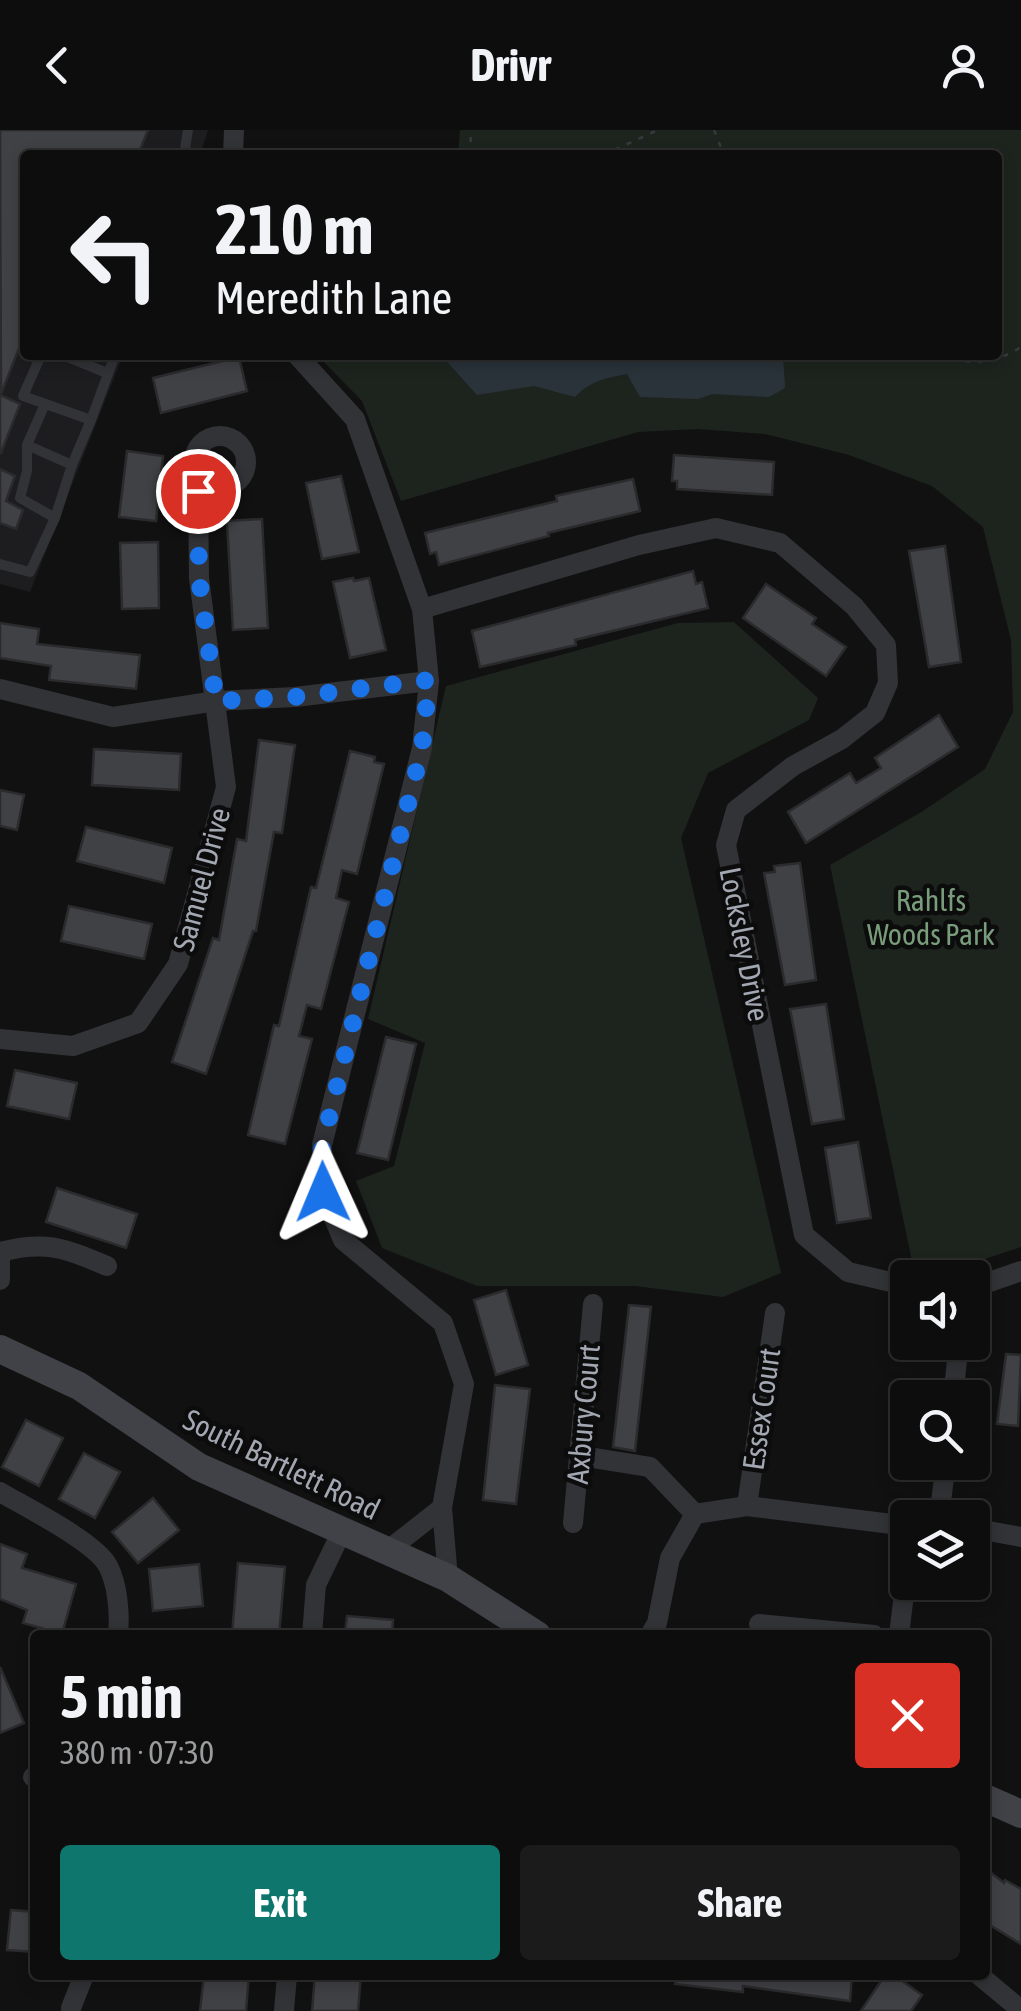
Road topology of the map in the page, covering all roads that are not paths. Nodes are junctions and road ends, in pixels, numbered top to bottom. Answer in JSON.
{"nodes":[{"id":1,"x":39,"y":360,"type":"edge"},
{"id":2,"x":75,"y":360,"type":"edge"},
{"id":3,"x":112,"y":360,"type":"edge"},
{"id":4,"x":302,"y":360,"type":"edge"},
{"id":5,"x":107,"y":372,"type":"junction"},
{"id":6,"x":45,"y":404,"type":"junction"},
{"id":7,"x":91,"y":420,"type":"junction"},
{"id":8,"x":28,"y":446,"type":"junction"},
{"id":9,"x":72,"y":465,"type":"junction"},
{"id":10,"x":204,"y":482,"type":"dead end"},
{"id":11,"x":55,"y":518,"type":"junction"},
{"id":12,"x":0,"y":564,"type":"edge"},
{"id":13,"x":422,"y":609,"type":"junction"},
{"id":14,"x":429,"y":680,"type":"junction"},
{"id":15,"x":0,"y":689,"type":"edge"},
{"id":16,"x":216,"y":701,"type":"junction"},
{"id":17,"x":0,"y":1039,"type":"edge"},
{"id":18,"x":0,"y":1255,"type":"edge"},
{"id":19,"x":99,"y":1257,"type":"dead end"},
{"id":20,"x":1021,"y":1271,"type":"edge"},
{"id":21,"x":0,"y":1280,"type":"edge"},
{"id":22,"x":890,"y":1282,"type":"edge"},
{"id":23,"x":990,"y":1282,"type":"edge"},
{"id":24,"x":593,"y":1304,"type":"dead end"},
{"id":25,"x":775,"y":1313,"type":"dead end"},
{"id":26,"x":0,"y":1349,"type":"edge"},
{"id":27,"x":581,"y":1456,"type":"junction"},
{"id":28,"x":0,"y":1492,"type":"edge"},
{"id":29,"x":747,"y":1506,"type":"junction"},
{"id":30,"x":442,"y":1508,"type":"junction"},
{"id":31,"x":695,"y":1514,"type":"junction"},
{"id":32,"x":573,"y":1523,"type":"dead end"},
{"id":33,"x":890,"y":1524,"type":"edge"},
{"id":34,"x":342,"y":1531,"type":"junction"},
{"id":35,"x":990,"y":1531,"type":"edge"},
{"id":36,"x":1021,"y":1537,"type":"edge"},
{"id":37,"x":386,"y":1551,"type":"junction"},
{"id":38,"x":448,"y":1578,"type":"junction"},
{"id":39,"x":903,"y":1600,"type":"edge"},
{"id":40,"x":759,"y":1624,"type":"dead end"},
{"id":41,"x":119,"y":1630,"type":"edge"},
{"id":42,"x":312,"y":1630,"type":"edge"},
{"id":43,"x":529,"y":1630,"type":"edge"},
{"id":44,"x":653,"y":1630,"type":"edge"},
{"id":45,"x":822,"y":1630,"type":"edge"},
{"id":46,"x":900,"y":1630,"type":"edge"},
{"id":47,"x":990,"y":1800,"type":"edge"},
{"id":48,"x":1021,"y":1814,"type":"edge"},
{"id":49,"x":82,"y":1980,"type":"edge"},
{"id":50,"x":287,"y":1980,"type":"edge"},
{"id":51,"x":985,"y":1980,"type":"edge"},
{"id":52,"x":71,"y":2008,"type":"dead end"},
{"id":53,"x":1021,"y":2010,"type":"edge"},
{"id":54,"x":284,"y":2011,"type":"edge"}],
"edges":[{"from":1,"to":6,"type":"lane"},
{"from":2,"to":5,"type":"lane"},
{"from":3,"to":5,"type":"lane"},
{"from":4,"to":13,"type":"street"},
{"from":5,"to":7,"type":"lane"},
{"from":6,"to":7,"type":"lane"},
{"from":6,"to":8,"type":"lane"},
{"from":7,"to":9,"type":"lane"},
{"from":8,"to":9,"type":"lane"},
{"from":8,"to":11,"type":"lane"},
{"from":9,"to":11,"type":"lane"},
{"from":10,"to":16,"type":"street","name":"Samuel Drive"},
{"from":11,"to":12,"type":"lane"},
{"from":13,"to":14,"type":"street"},
{"from":13,"to":22,"type":"street","name":"Locksley Drive"},
{"from":14,"to":16,"type":"street"},
{"from":14,"to":30,"type":"street"},
{"from":15,"to":16,"type":"street"},
{"from":16,"to":17,"type":"street","name":"Samuel Drive"},
{"from":18,"to":19,"type":"street"},
{"from":18,"to":21,"type":"street"},
{"from":20,"to":23,"type":"street"},
{"from":24,"to":27,"type":"street","name":"Axbury Court"},
{"from":25,"to":29,"type":"street","name":"Essex Court"},
{"from":26,"to":34,"type":"main road","name":"South Bartlett Road"},
{"from":27,"to":31,"type":"street"},
{"from":27,"to":32,"type":"street","name":"Axbury Court"},
{"from":28,"to":41,"type":"street"},
{"from":29,"to":31,"type":"street"},
{"from":29,"to":33,"type":"street"},
{"from":30,"to":37,"type":"street"},
{"from":30,"to":38,"type":"street"},
{"from":31,"to":44,"type":"street"},
{"from":34,"to":37,"type":"main road","name":"South Bartlett Road"},
{"from":34,"to":42,"type":"street"},
{"from":35,"to":36,"type":"street"},
{"from":37,"to":38,"type":"main road","name":"South Bartlett Road"},
{"from":38,"to":43,"type":"main road","name":"South Bartlett Road"},
{"from":39,"to":46,"type":"street"},
{"from":40,"to":45,"type":"street"},
{"from":47,"to":48,"type":"main road"},
{"from":49,"to":52,"type":"street"},
{"from":50,"to":54,"type":"street"},
{"from":51,"to":53,"type":"street"}]}
